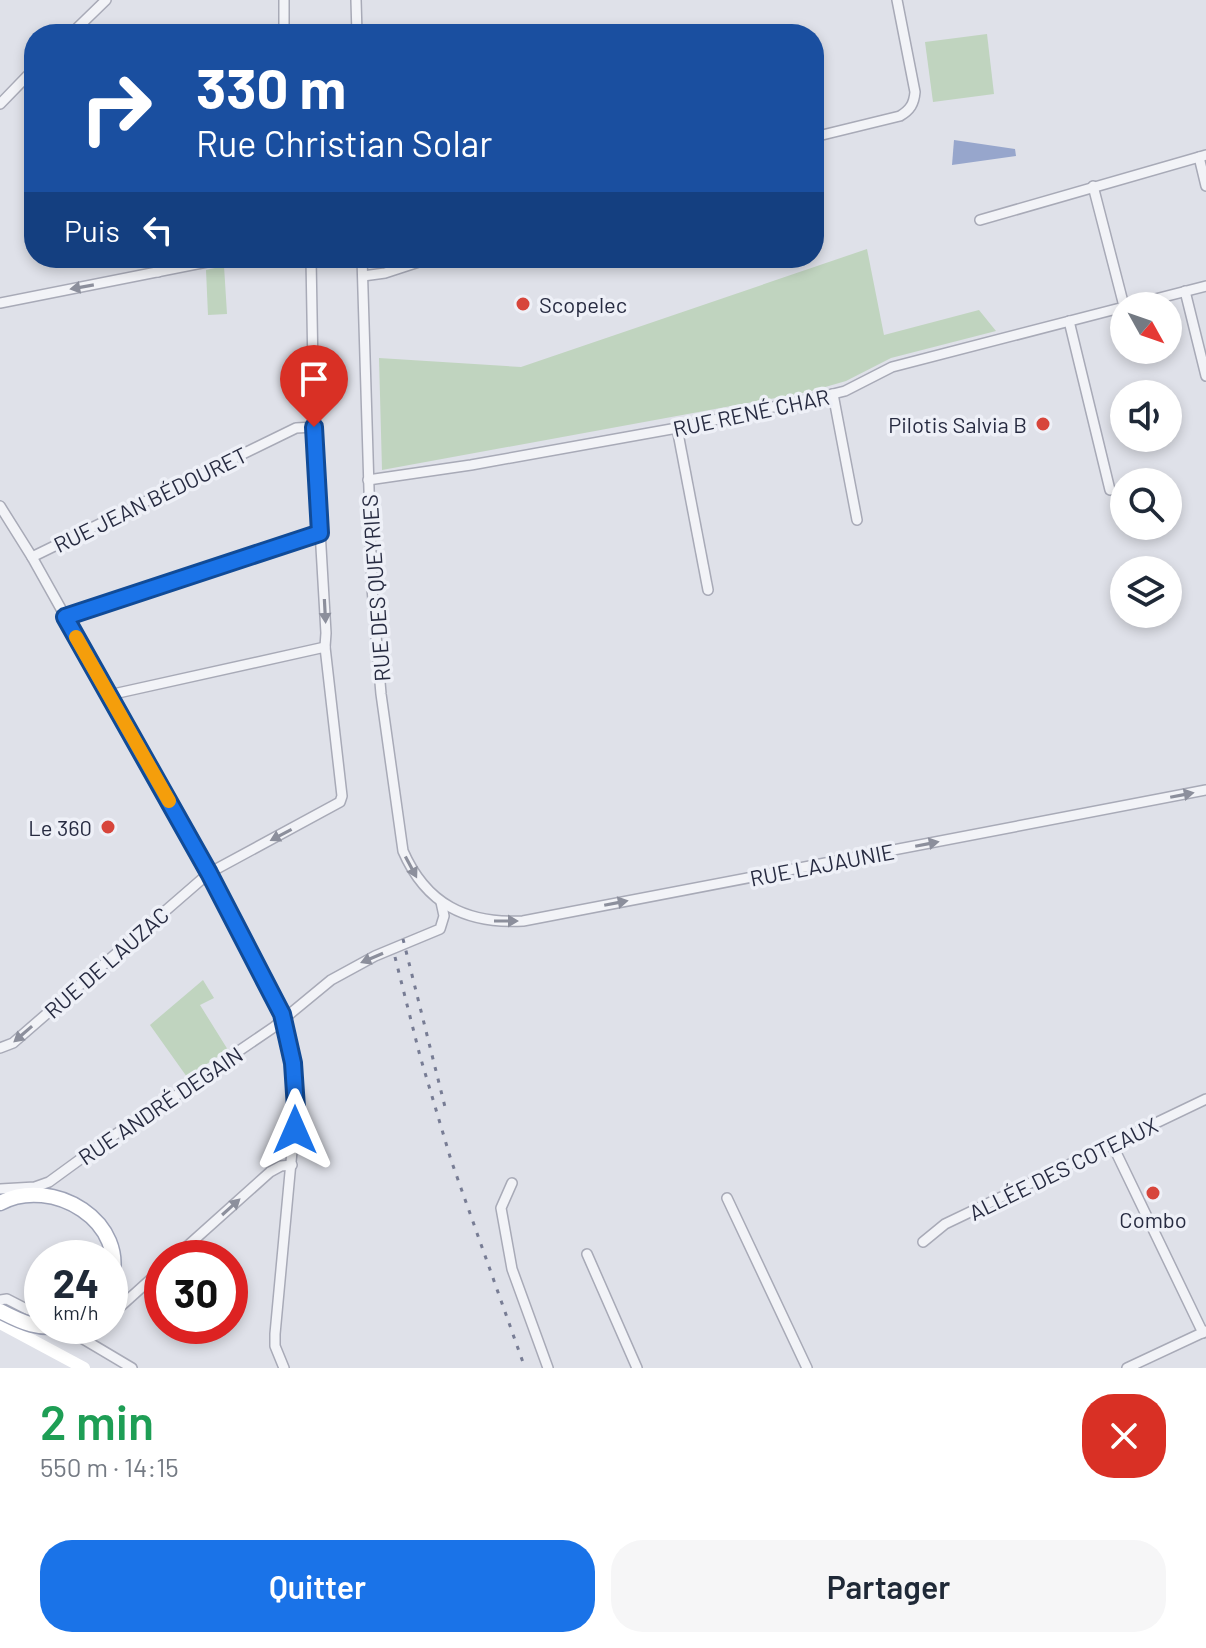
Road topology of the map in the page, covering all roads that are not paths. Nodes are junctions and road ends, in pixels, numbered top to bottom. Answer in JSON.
{"nodes":[{"id":1,"x":106,"y":0,"type":"edge"},
{"id":2,"x":284,"y":0,"type":"edge"},
{"id":3,"x":356,"y":0,"type":"edge"},
{"id":4,"x":897,"y":0,"type":"edge"},
{"id":5,"x":81,"y":24,"type":"edge"},
{"id":6,"x":284,"y":24,"type":"edge"},
{"id":7,"x":357,"y":24,"type":"edge"},
{"id":8,"x":24,"y":79,"type":"edge"},
{"id":9,"x":0,"y":104,"type":"edge"},
{"id":10,"x":824,"y":135,"type":"edge"},
{"id":11,"x":1202,"y":156,"type":"edge"},
{"id":12,"x":1093,"y":186,"type":"junction"},
{"id":13,"x":1206,"y":186,"type":"edge"},
{"id":14,"x":980,"y":220,"type":"dead end"},
{"id":15,"x":158,"y":268,"type":"edge"},
{"id":16,"x":178,"y":268,"type":"edge"},
{"id":17,"x":311,"y":268,"type":"edge"},
{"id":18,"x":363,"y":268,"type":"edge"},
{"id":19,"x":400,"y":268,"type":"edge"},
{"id":20,"x":158,"y":272,"type":"junction"},
{"id":21,"x":363,"y":276,"type":"junction"},
{"id":22,"x":1206,"y":286,"type":"edge"},
{"id":23,"x":1185,"y":291,"type":"junction"},
{"id":24,"x":1121,"y":292,"type":"edge"},
{"id":25,"x":1181,"y":292,"type":"edge"},
{"id":26,"x":0,"y":303,"type":"edge"},
{"id":27,"x":1110,"y":310,"type":"edge"},
{"id":28,"x":1069,"y":321,"type":"junction"},
{"id":29,"x":1206,"y":376,"type":"edge"},
{"id":30,"x":833,"y":394,"type":"junction"},
{"id":31,"x":314,"y":427,"type":"junction"},
{"id":32,"x":677,"y":428,"type":"junction"},
{"id":33,"x":368,"y":480,"type":"junction"},
{"id":34,"x":1110,"y":490,"type":"dead end"},
{"id":35,"x":0,"y":506,"type":"edge"},
{"id":36,"x":857,"y":520,"type":"dead end"},
{"id":37,"x":320,"y":533,"type":"junction"},
{"id":38,"x":32,"y":557,"type":"junction"},
{"id":39,"x":708,"y":590,"type":"dead end"},
{"id":40,"x":65,"y":617,"type":"junction"},
{"id":41,"x":325,"y":647,"type":"junction"},
{"id":42,"x":109,"y":695,"type":"junction"},
{"id":43,"x":1206,"y":790,"type":"edge"},
{"id":44,"x":209,"y":873,"type":"junction"},
{"id":45,"x":441,"y":902,"type":"junction"},
{"id":46,"x":284,"y":1019,"type":"junction"},
{"id":47,"x":0,"y":1048,"type":"edge"},
{"id":48,"x":1206,"y":1099,"type":"edge"},
{"id":49,"x":1112,"y":1144,"type":"junction"},
{"id":50,"x":292,"y":1165,"type":"junction"},
{"id":51,"x":512,"y":1183,"type":"dead end"},
{"id":52,"x":0,"y":1189,"type":"edge"},
{"id":53,"x":23,"y":1190,"type":"junction"},
{"id":54,"x":727,"y":1198,"type":"dead end"},
{"id":55,"x":0,"y":1203,"type":"edge"},
{"id":56,"x":108,"y":1240,"type":"edge"},
{"id":57,"x":194,"y":1240,"type":"edge"},
{"id":58,"x":923,"y":1242,"type":"dead end"},
{"id":59,"x":587,"y":1254,"type":"dead end"},
{"id":60,"x":144,"y":1285,"type":"edge"},
{"id":61,"x":0,"y":1300,"type":"edge"},
{"id":62,"x":128,"y":1300,"type":"edge"},
{"id":63,"x":24,"y":1308,"type":"edge"},
{"id":64,"x":0,"y":1311,"type":"edge"},
{"id":65,"x":24,"y":1322,"type":"edge"},
{"id":66,"x":0,"y":1323,"type":"edge"},
{"id":67,"x":1205,"y":1332,"type":"edge"},
{"id":68,"x":93,"y":1344,"type":"edge"},
{"id":69,"x":634,"y":1363,"type":"edge"},
{"id":70,"x":84,"y":1368,"type":"edge"},
{"id":71,"x":132,"y":1368,"type":"edge"},
{"id":72,"x":284,"y":1368,"type":"edge"},
{"id":73,"x":548,"y":1368,"type":"edge"},
{"id":74,"x":807,"y":1368,"type":"edge"},
{"id":75,"x":1127,"y":1368,"type":"edge"}],
"edges":[{"from":1,"to":5,"type":"street"},
{"from":2,"to":6,"type":"street"},
{"from":3,"to":7,"type":"street"},
{"from":4,"to":10,"type":"street"},
{"from":8,"to":9,"type":"street"},
{"from":11,"to":12,"type":"street"},
{"from":11,"to":13,"type":"street"},
{"from":12,"to":14,"type":"street"},
{"from":12,"to":24,"type":"street"},
{"from":15,"to":20,"type":"street"},
{"from":16,"to":20,"type":"street"},
{"from":17,"to":31,"type":"street"},
{"from":18,"to":21,"type":"street","name":"RUE DES QUEYRIES"},
{"from":19,"to":21,"type":"street"},
{"from":20,"to":26,"type":"street","one_way":true},
{"from":21,"to":33,"type":"street","name":"RUE DES QUEYRIES"},
{"from":22,"to":23,"type":"street","name":"RUE RENÉ CHAR"},
{"from":23,"to":25,"type":"street","name":"RUE RENÉ CHAR"},
{"from":23,"to":29,"type":"street"},
{"from":27,"to":28,"type":"street","name":"RUE RENÉ CHAR"},
{"from":28,"to":30,"type":"street","name":"RUE RENÉ CHAR"},
{"from":28,"to":34,"type":"street"},
{"from":30,"to":32,"type":"street","name":"RUE RENÉ CHAR"},
{"from":30,"to":36,"type":"street"},
{"from":31,"to":37,"type":"street"},
{"from":31,"to":38,"type":"street","name":"RUE JEAN BÉDOURET"},
{"from":32,"to":33,"type":"street","name":"RUE RENÉ CHAR"},
{"from":32,"to":39,"type":"street"},
{"from":33,"to":45,"type":"street","name":"RUE DES QUEYRIES","one_way":true},
{"from":35,"to":38,"type":"street"},
{"from":37,"to":40,"type":"street"},
{"from":37,"to":41,"type":"street","one_way":true},
{"from":38,"to":40,"type":"street"},
{"from":40,"to":42,"type":"street"},
{"from":41,"to":42,"type":"street"},
{"from":41,"to":44,"type":"street","name":"RUE DE LAUZAC","one_way":true},
{"from":42,"to":44,"type":"street"},
{"from":45,"to":43,"type":"street","name":"RUE LAJAUNIE","one_way":true},
{"from":44,"to":46,"type":"street"},
{"from":44,"to":47,"type":"street","name":"RUE DE LAUZAC","one_way":true},
{"from":45,"to":46,"type":"street","name":"RUE ANDRÉ DEGAIN","one_way":true},
{"from":46,"to":50,"type":"street"},
{"from":46,"to":53,"type":"street","name":"RUE ANDRÉ DEGAIN"},
{"from":48,"to":49,"type":"street","name":"ALLÉE DES COTEAUX"},
{"from":49,"to":58,"type":"street","name":"ALLÉE DES COTEAUX"},
{"from":49,"to":67,"type":"street"},
{"from":57,"to":50,"type":"street","one_way":true},
{"from":50,"to":72,"type":"street"},
{"from":51,"to":73,"type":"street"},
{"from":52,"to":53,"type":"street","name":"RUE ANDRÉ DEGAIN"},
{"from":53,"to":55,"type":"main road"},
{"from":53,"to":56,"type":"main road"},
{"from":54,"to":74,"type":"street"},
{"from":59,"to":69,"type":"street"},
{"from":60,"to":62,"type":"street"},
{"from":61,"to":63,"type":"street"},
{"from":64,"to":65,"type":"main road","bridge":true},
{"from":66,"to":70,"type":"main road"},
{"from":67,"to":75,"type":"street"},
{"from":68,"to":71,"type":"street"}]}
